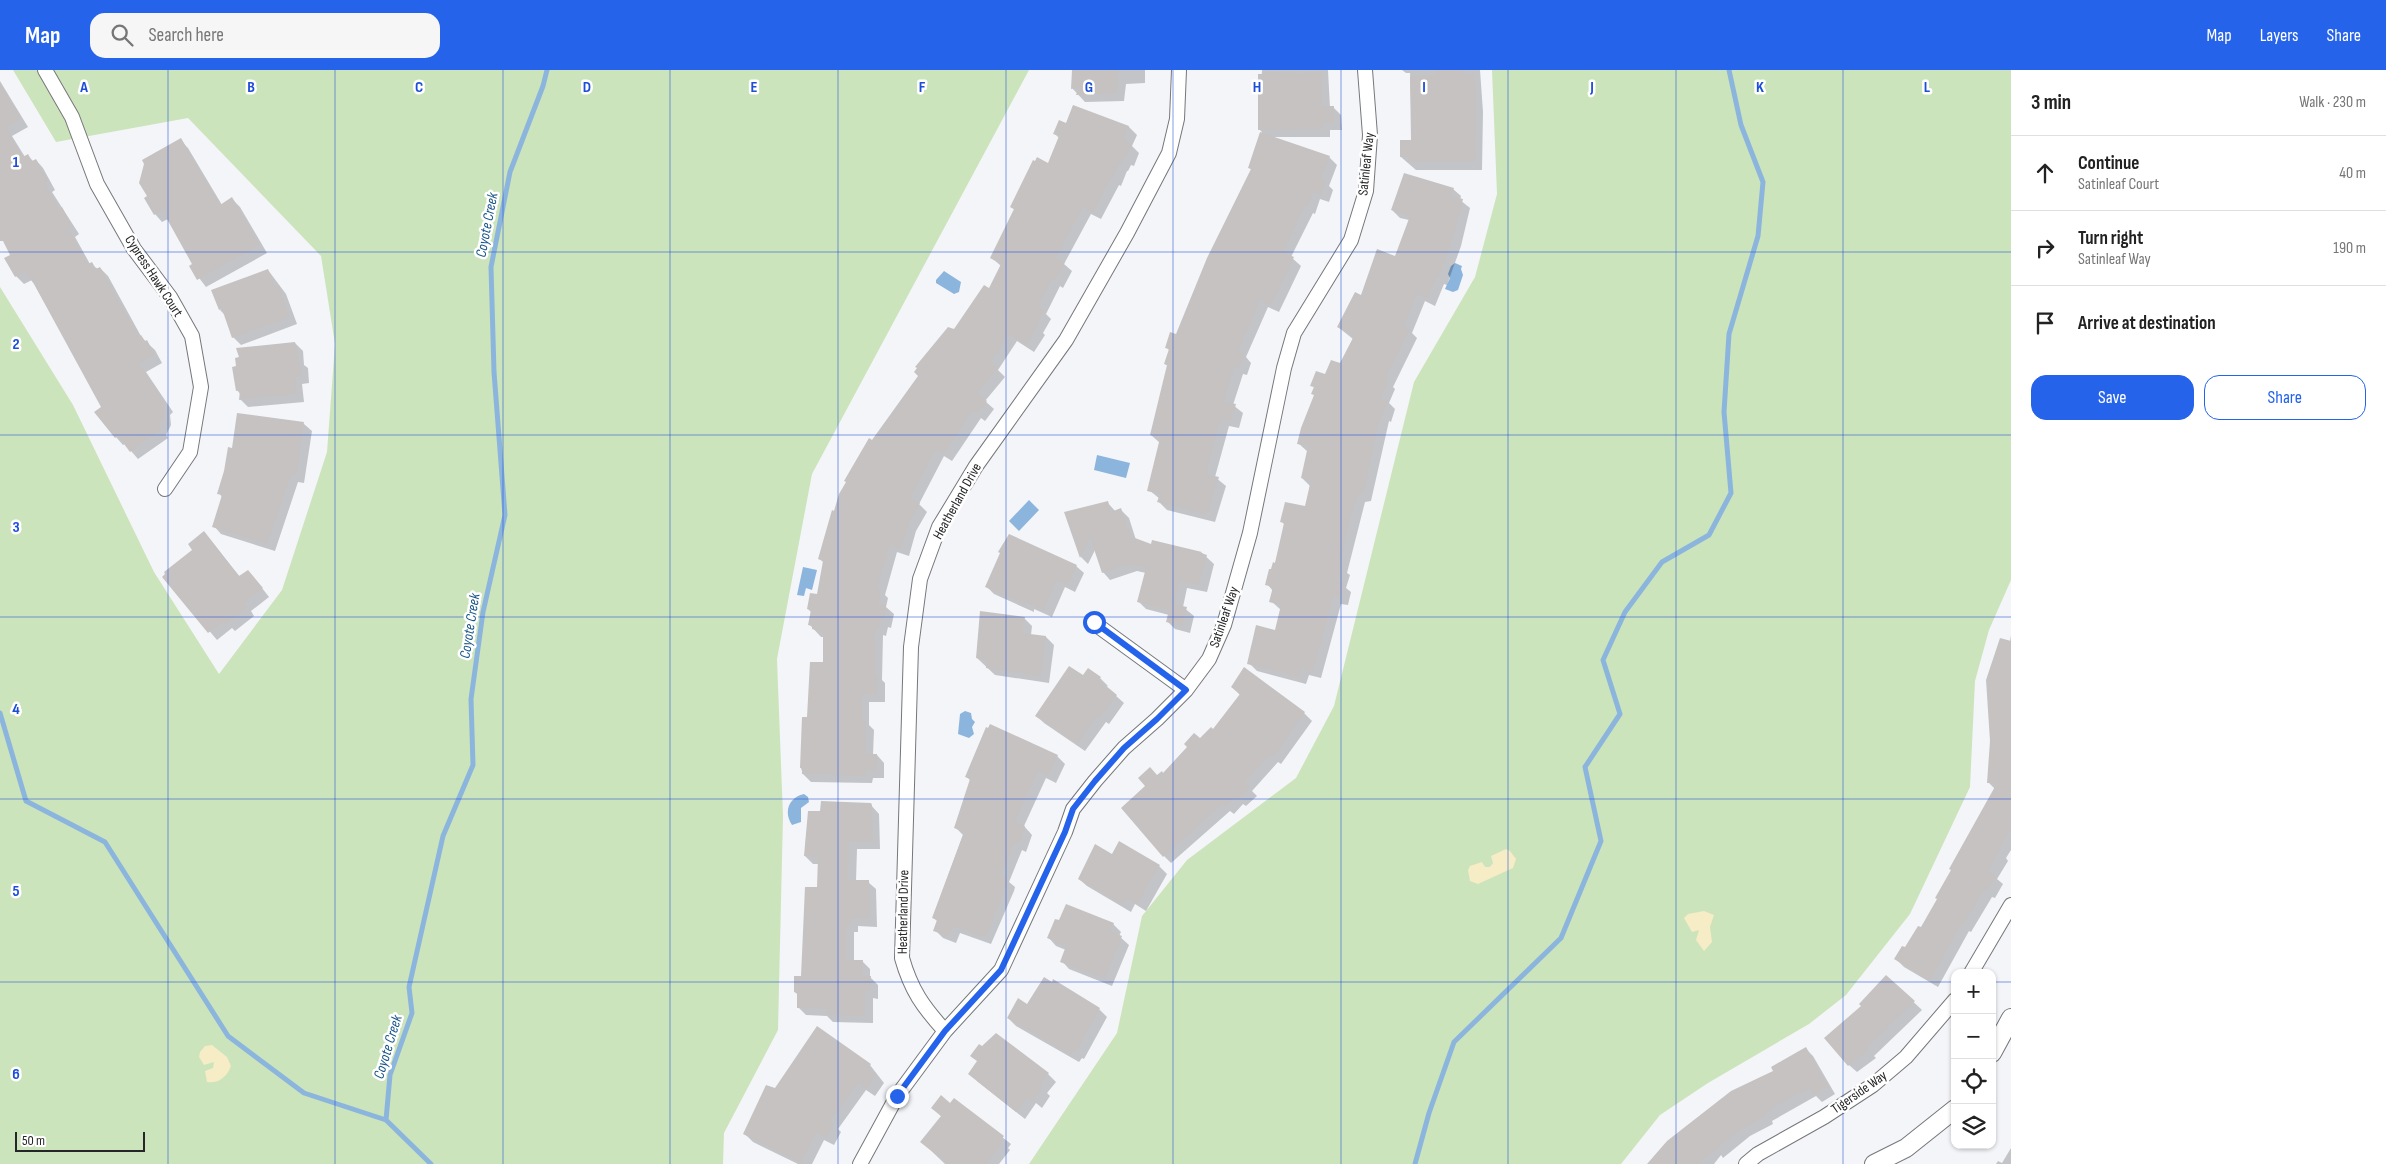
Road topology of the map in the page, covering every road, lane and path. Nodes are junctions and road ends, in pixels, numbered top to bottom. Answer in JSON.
{"nodes":[{"id":1,"x":45,"y":70,"type":"edge"},
{"id":2,"x":1179,"y":70,"type":"edge"},
{"id":3,"x":1365,"y":70,"type":"edge"},
{"id":4,"x":165,"y":489,"type":"dead end"},
{"id":5,"x":1094,"y":622,"type":"dead end"},
{"id":6,"x":1186,"y":690,"type":"junction"},
{"id":7,"x":2011,"y":905,"type":"edge"},
{"id":8,"x":1973,"y":969,"type":"edge"},
{"id":9,"x":1951,"y":1005,"type":"edge"},
{"id":10,"x":2011,"y":1018,"type":"edge"},
{"id":11,"x":945,"y":1031,"type":"junction"},
{"id":12,"x":1996,"y":1046,"type":"edge"},
{"id":13,"x":1951,"y":1112,"type":"edge"},
{"id":14,"x":860,"y":1164,"type":"edge"},
{"id":15,"x":1746,"y":1164,"type":"edge"},
{"id":16,"x":1874,"y":1164,"type":"edge"}],
"edges":[{"from":1,"to":4,"type":"street","name":"Cypress Hawk Court"},
{"from":2,"to":11,"type":"street","name":"Heatherland Drive"},
{"from":3,"to":6,"type":"street","name":"Satinleaf Way"},
{"from":5,"to":6,"type":"street"},
{"from":6,"to":11,"type":"street","name":"Satinleaf Way"},
{"from":7,"to":8,"type":"street"},
{"from":9,"to":15,"type":"street","name":"Tigerside Way"},
{"from":10,"to":12,"type":"street"},
{"from":11,"to":14,"type":"street","name":"Satinleaf Way"},
{"from":13,"to":16,"type":"street"}]}
